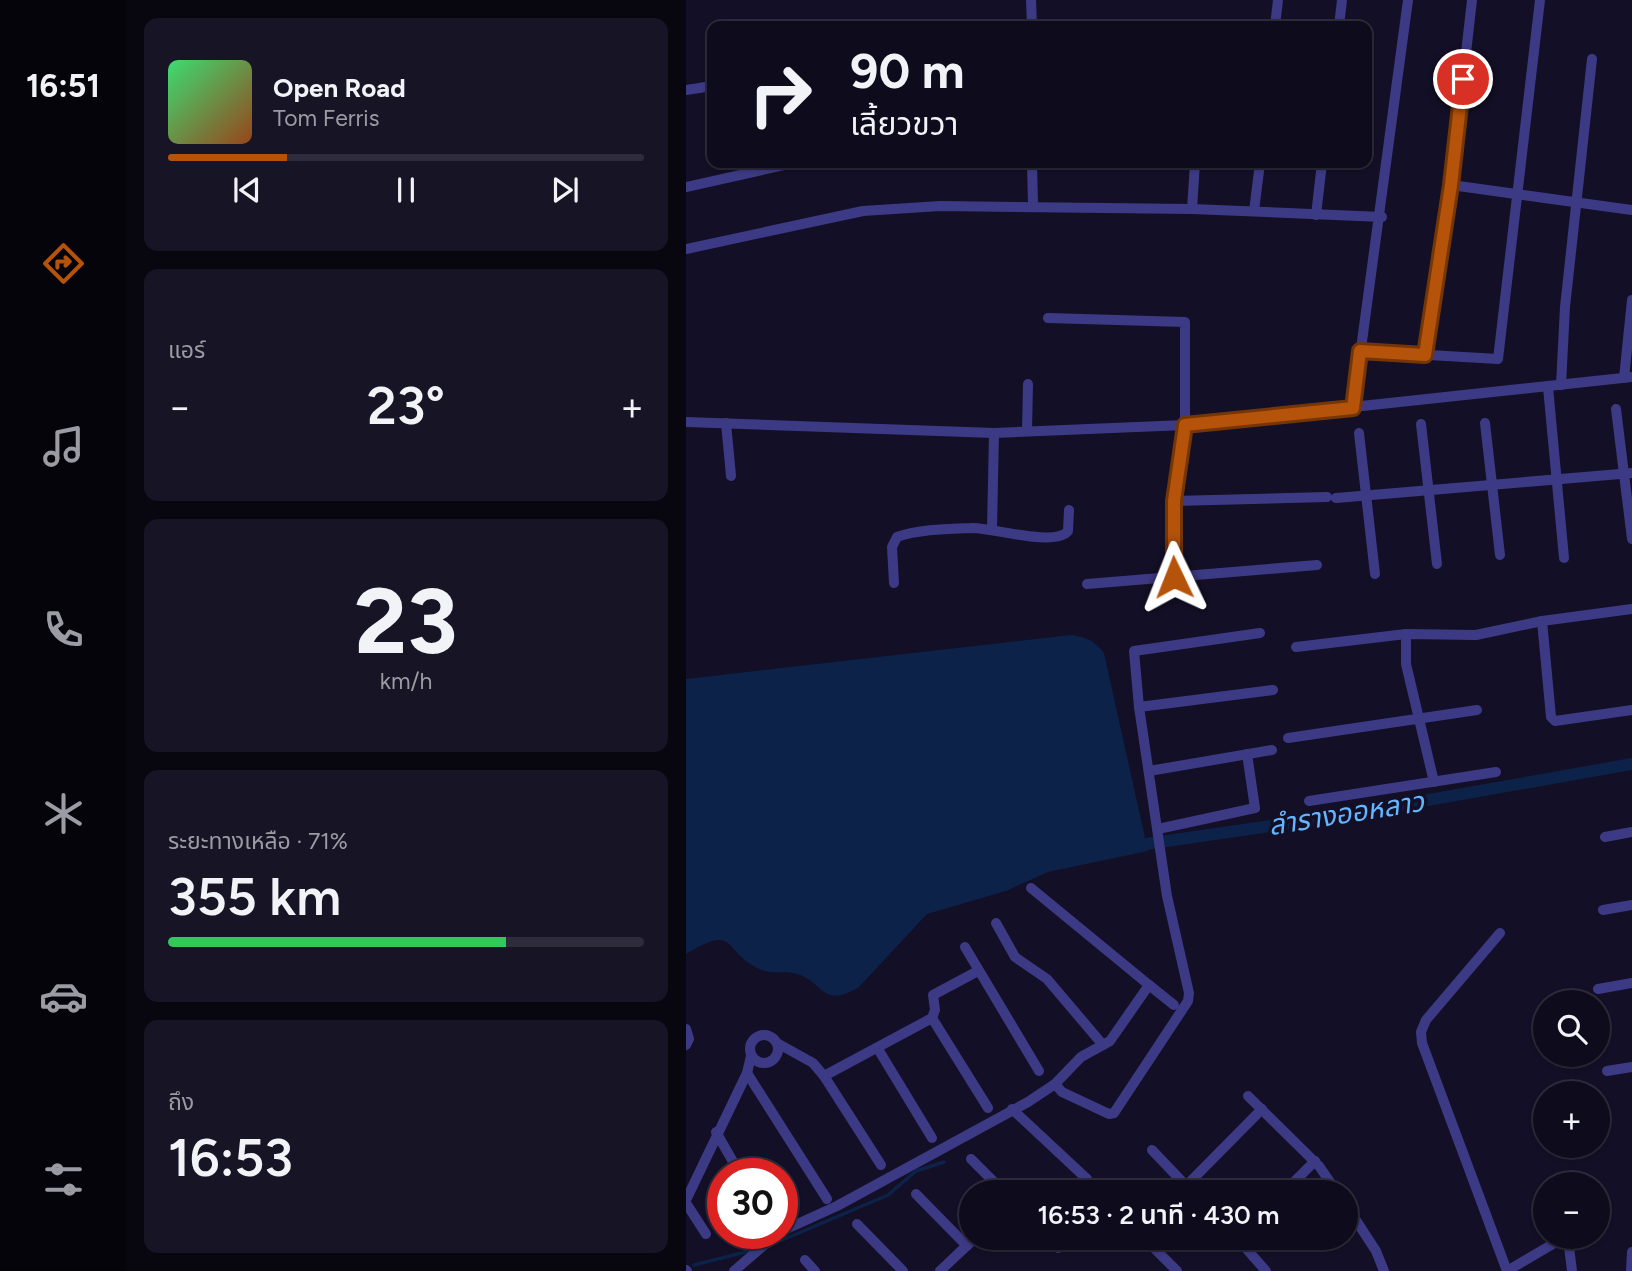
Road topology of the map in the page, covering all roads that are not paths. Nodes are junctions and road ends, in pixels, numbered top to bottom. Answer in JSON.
{"nodes":[{"id":1,"x":1031,"y":0,"type":"edge"},
{"id":2,"x":1278,"y":0,"type":"edge"},
{"id":3,"x":1342,"y":0,"type":"edge"},
{"id":4,"x":1408,"y":0,"type":"edge"},
{"id":5,"x":1472,"y":0,"type":"edge"},
{"id":6,"x":1540,"y":0,"type":"edge"},
{"id":7,"x":1032,"y":21,"type":"edge"},
{"id":8,"x":1276,"y":21,"type":"edge"},
{"id":9,"x":1340,"y":21,"type":"edge"},
{"id":10,"x":1592,"y":59,"type":"dead end"},
{"id":11,"x":707,"y":87,"type":"edge"},
{"id":12,"x":686,"y":90,"type":"edge"},
{"id":13,"x":771,"y":168,"type":"edge"},
{"id":14,"x":1032,"y":168,"type":"edge"},
{"id":15,"x":1195,"y":168,"type":"edge"},
{"id":16,"x":1259,"y":168,"type":"edge"},
{"id":17,"x":1321,"y":168,"type":"edge"},
{"id":18,"x":1451,"y":185,"type":"junction"},
{"id":19,"x":686,"y":187,"type":"edge"},
{"id":20,"x":1516,"y":195,"type":"junction"},
{"id":21,"x":1576,"y":202,"type":"junction"},
{"id":22,"x":1033,"y":205,"type":"junction"},
{"id":23,"x":1192,"y":209,"type":"junction"},
{"id":24,"x":1632,"y":211,"type":"edge"},
{"id":25,"x":1255,"y":212,"type":"junction"},
{"id":26,"x":1316,"y":215,"type":"junction"},
{"id":27,"x":1382,"y":217,"type":"junction"},
{"id":28,"x":686,"y":249,"type":"edge"},
{"id":29,"x":1632,"y":300,"type":"edge"},
{"id":30,"x":1048,"y":317,"type":"dead end"},
{"id":31,"x":1360,"y":351,"type":"junction"},
{"id":32,"x":1425,"y":355,"type":"junction"},
{"id":33,"x":1628,"y":377,"type":"edge"},
{"id":34,"x":1028,"y":384,"type":"dead end"},
{"id":35,"x":1561,"y":385,"type":"junction"},
{"id":36,"x":1548,"y":387,"type":"junction"},
{"id":37,"x":1353,"y":408,"type":"junction"},
{"id":38,"x":1616,"y":409,"type":"dead end"},
{"id":39,"x":686,"y":422,"type":"edge"},
{"id":40,"x":726,"y":423,"type":"junction"},
{"id":41,"x":1485,"y":423,"type":"dead end"},
{"id":42,"x":1421,"y":424,"type":"dead end"},
{"id":43,"x":1185,"y":425,"type":"junction"},
{"id":44,"x":1027,"y":431,"type":"junction"},
{"id":45,"x":994,"y":433,"type":"junction"},
{"id":46,"x":1359,"y":433,"type":"dead end"},
{"id":47,"x":1628,"y":474,"type":"edge"},
{"id":48,"x":731,"y":476,"type":"dead end"},
{"id":49,"x":1559,"y":481,"type":"junction"},
{"id":50,"x":1493,"y":485,"type":"junction"},
{"id":51,"x":1430,"y":492,"type":"junction"},
{"id":52,"x":1368,"y":497,"type":"junction"},
{"id":53,"x":1174,"y":501,"type":"junction"},
{"id":54,"x":1069,"y":510,"type":"dead end"},
{"id":55,"x":992,"y":529,"type":"junction"},
{"id":56,"x":1632,"y":539,"type":"edge"},
{"id":57,"x":1500,"y":555,"type":"dead end"},
{"id":58,"x":1564,"y":558,"type":"dead end"},
{"id":59,"x":1437,"y":564,"type":"dead end"},
{"id":60,"x":1317,"y":565,"type":"dead end"},
{"id":61,"x":1376,"y":574,"type":"dead end"},
{"id":62,"x":1174,"y":577,"type":"junction"},
{"id":63,"x":894,"y":583,"type":"dead end"},
{"id":64,"x":1087,"y":584,"type":"dead end"},
{"id":65,"x":1632,"y":609,"type":"edge"},
{"id":66,"x":1542,"y":621,"type":"junction"},
{"id":67,"x":1260,"y":633,"type":"dead end"},
{"id":68,"x":1406,"y":634,"type":"junction"},
{"id":69,"x":1296,"y":646,"type":"dead end"},
{"id":70,"x":1273,"y":690,"type":"dead end"},
{"id":71,"x":1139,"y":707,"type":"junction"},
{"id":72,"x":1477,"y":710,"type":"dead end"},
{"id":73,"x":1632,"y":710,"type":"edge"},
{"id":74,"x":1419,"y":719,"type":"junction"},
{"id":75,"x":1288,"y":738,"type":"dead end"},
{"id":76,"x":1272,"y":750,"type":"dead end"},
{"id":77,"x":1247,"y":754,"type":"junction"},
{"id":78,"x":1149,"y":771,"type":"junction"},
{"id":79,"x":1496,"y":772,"type":"dead end"},
{"id":80,"x":1434,"y":782,"type":"junction"},
{"id":81,"x":1309,"y":800,"type":"dead end"},
{"id":82,"x":1157,"y":829,"type":"junction"},
{"id":83,"x":1632,"y":832,"type":"edge"},
{"id":84,"x":1605,"y":837,"type":"dead end"},
{"id":85,"x":1031,"y":888,"type":"dead end"},
{"id":86,"x":1632,"y":905,"type":"edge"},
{"id":87,"x":1603,"y":910,"type":"dead end"},
{"id":88,"x":996,"y":923,"type":"dead end"},
{"id":89,"x":1500,"y":933,"type":"dead end"},
{"id":90,"x":965,"y":947,"type":"dead end"},
{"id":91,"x":978,"y":971,"type":"junction"},
{"id":92,"x":1632,"y":983,"type":"edge"},
{"id":93,"x":1149,"y":985,"type":"junction"},
{"id":94,"x":1598,"y":989,"type":"dead end"},
{"id":95,"x":1174,"y":1005,"type":"dead end"},
{"id":96,"x":932,"y":1018,"type":"junction"},
{"id":97,"x":686,"y":1028,"type":"edge"},
{"id":98,"x":777,"y":1043,"type":"junction"},
{"id":99,"x":686,"y":1045,"type":"edge"},
{"id":100,"x":1103,"y":1045,"type":"junction"},
{"id":101,"x":878,"y":1049,"type":"junction"},
{"id":102,"x":751,"y":1056,"type":"junction"},
{"id":103,"x":1632,"y":1067,"type":"edge"},
{"id":104,"x":1039,"y":1070,"type":"dead end"},
{"id":105,"x":1607,"y":1071,"type":"dead end"},
{"id":106,"x":747,"y":1073,"type":"junction"},
{"id":107,"x":824,"y":1076,"type":"junction"},
{"id":108,"x":1055,"y":1084,"type":"junction"},
{"id":109,"x":1248,"y":1096,"type":"dead end"},
{"id":110,"x":988,"y":1108,"type":"dead end"},
{"id":111,"x":1012,"y":1109,"type":"junction"},
{"id":112,"x":1262,"y":1109,"type":"junction"},
{"id":113,"x":716,"y":1132,"type":"junction"},
{"id":114,"x":932,"y":1138,"type":"dead end"},
{"id":115,"x":1152,"y":1150,"type":"dead end"},
{"id":116,"x":731,"y":1158,"type":"edge"},
{"id":117,"x":971,"y":1159,"type":"dead end"},
{"id":118,"x":1315,"y":1161,"type":"junction"},
{"id":119,"x":881,"y":1165,"type":"dead end"},
{"id":120,"x":1087,"y":1178,"type":"dead end"},
{"id":121,"x":992,"y":1180,"type":"edge"},
{"id":122,"x":1180,"y":1180,"type":"edge"},
{"id":123,"x":1197,"y":1180,"type":"edge"},
{"id":124,"x":1296,"y":1180,"type":"edge"},
{"id":125,"x":1328,"y":1180,"type":"edge"},
{"id":126,"x":916,"y":1194,"type":"dead end"},
{"id":127,"x":827,"y":1199,"type":"dead end"},
{"id":128,"x":686,"y":1201,"type":"edge"},
{"id":129,"x":1358,"y":1223,"type":"edge"},
{"id":130,"x":798,"y":1224,"type":"edge"},
{"id":131,"x":857,"y":1224,"type":"dead end"},
{"id":132,"x":959,"y":1231,"type":"edge"},
{"id":133,"x":706,"y":1234,"type":"dead end"},
{"id":134,"x":759,"y":1249,"type":"edge"},
{"id":135,"x":962,"y":1250,"type":"edge"},
{"id":136,"x":1156,"y":1250,"type":"edge"},
{"id":137,"x":1248,"y":1250,"type":"edge"},
{"id":138,"x":1632,"y":1252,"type":"edge"},
{"id":139,"x":805,"y":1260,"type":"dead end"},
{"id":140,"x":733,"y":1271,"type":"edge"},
{"id":141,"x":815,"y":1271,"type":"edge"},
{"id":142,"x":903,"y":1271,"type":"edge"},
{"id":143,"x":940,"y":1271,"type":"edge"},
{"id":144,"x":1177,"y":1271,"type":"edge"},
{"id":145,"x":1266,"y":1271,"type":"edge"},
{"id":146,"x":1384,"y":1271,"type":"edge"},
{"id":147,"x":1507,"y":1271,"type":"edge"},
{"id":148,"x":1572,"y":1271,"type":"edge"},
{"id":149,"x":1631,"y":1271,"type":"edge"}],
"edges":[{"from":1,"to":7,"type":"street"},
{"from":2,"to":8,"type":"street"},
{"from":3,"to":9,"type":"street"},
{"from":4,"to":27,"type":"street"},
{"from":5,"to":18,"type":"street"},
{"from":6,"to":20,"type":"street"},
{"from":10,"to":21,"type":"street"},
{"from":11,"to":12,"type":"street"},
{"from":13,"to":19,"type":"street"},
{"from":14,"to":22,"type":"street"},
{"from":15,"to":23,"type":"street"},
{"from":16,"to":25,"type":"street"},
{"from":17,"to":26,"type":"street"},
{"from":18,"to":20,"type":"street"},
{"from":18,"to":32,"type":"street"},
{"from":20,"to":21,"type":"street"},
{"from":20,"to":32,"type":"street"},
{"from":21,"to":24,"type":"street"},
{"from":21,"to":35,"type":"street"},
{"from":22,"to":23,"type":"street"},
{"from":22,"to":28,"type":"street"},
{"from":23,"to":25,"type":"street"},
{"from":25,"to":26,"type":"street"},
{"from":26,"to":27,"type":"street"},
{"from":27,"to":31,"type":"street"},
{"from":29,"to":33,"type":"street"},
{"from":30,"to":43,"type":"street"},
{"from":31,"to":32,"type":"street"},
{"from":31,"to":37,"type":"street"},
{"from":33,"to":35,"type":"street"},
{"from":34,"to":44,"type":"street"},
{"from":35,"to":36,"type":"street"},
{"from":36,"to":37,"type":"street"},
{"from":36,"to":49,"type":"street"},
{"from":37,"to":43,"type":"street"},
{"from":38,"to":47,"type":"street"},
{"from":39,"to":40,"type":"street"},
{"from":40,"to":45,"type":"street"},
{"from":40,"to":48,"type":"street"},
{"from":41,"to":50,"type":"street"},
{"from":42,"to":51,"type":"street"},
{"from":43,"to":44,"type":"street"},
{"from":43,"to":53,"type":"street"},
{"from":44,"to":45,"type":"street"},
{"from":45,"to":55,"type":"street"},
{"from":46,"to":52,"type":"street"},
{"from":47,"to":49,"type":"street"},
{"from":47,"to":56,"type":"street"},
{"from":49,"to":50,"type":"street"},
{"from":49,"to":58,"type":"street"},
{"from":50,"to":51,"type":"street"},
{"from":50,"to":57,"type":"street"},
{"from":51,"to":52,"type":"street"},
{"from":51,"to":59,"type":"street"},
{"from":52,"to":53,"type":"street"},
{"from":52,"to":61,"type":"street"},
{"from":53,"to":62,"type":"street"},
{"from":54,"to":55,"type":"street"},
{"from":55,"to":63,"type":"street"},
{"from":60,"to":62,"type":"street"},
{"from":62,"to":64,"type":"street"},
{"from":65,"to":66,"type":"street"},
{"from":66,"to":68,"type":"street"},
{"from":66,"to":73,"type":"street"},
{"from":67,"to":71,"type":"street"},
{"from":68,"to":69,"type":"street"},
{"from":68,"to":74,"type":"street"},
{"from":70,"to":71,"type":"street"},
{"from":71,"to":78,"type":"street"},
{"from":72,"to":74,"type":"street"},
{"from":74,"to":75,"type":"street"},
{"from":74,"to":80,"type":"street"},
{"from":76,"to":77,"type":"street"},
{"from":77,"to":78,"type":"street"},
{"from":77,"to":82,"type":"street"},
{"from":78,"to":82,"type":"street"},
{"from":79,"to":80,"type":"street"},
{"from":80,"to":81,"type":"street"},
{"from":82,"to":108,"type":"street"},
{"from":83,"to":84,"type":"street"},
{"from":85,"to":93,"type":"street"},
{"from":86,"to":87,"type":"street"},
{"from":88,"to":100,"type":"street"},
{"from":89,"to":147,"type":"street"},
{"from":90,"to":91,"type":"street"},
{"from":91,"to":96,"type":"street"},
{"from":91,"to":104,"type":"street"},
{"from":92,"to":94,"type":"street"},
{"from":93,"to":95,"type":"street"},
{"from":93,"to":100,"type":"street"},
{"from":96,"to":101,"type":"street"},
{"from":96,"to":110,"type":"street"},
{"from":97,"to":99,"type":"street"},
{"from":98,"to":102,"type":"street"},
{"from":98,"to":102,"type":"street"},
{"from":98,"to":107,"type":"street"},
{"from":100,"to":108,"type":"street"},
{"from":101,"to":107,"type":"street"},
{"from":101,"to":114,"type":"street"},
{"from":102,"to":106,"type":"street"},
{"from":103,"to":105,"type":"street"},
{"from":106,"to":113,"type":"street"},
{"from":106,"to":127,"type":"street"},
{"from":107,"to":119,"type":"street"},
{"from":108,"to":111,"type":"street"},
{"from":109,"to":112,"type":"street"},
{"from":111,"to":120,"type":"street"},
{"from":111,"to":130,"type":"street"},
{"from":112,"to":118,"type":"street"},
{"from":112,"to":123,"type":"street"},
{"from":113,"to":116,"type":"street"},
{"from":113,"to":128,"type":"street"},
{"from":115,"to":122,"type":"street"},
{"from":117,"to":121,"type":"street"},
{"from":118,"to":124,"type":"street"},
{"from":118,"to":125,"type":"street"},
{"from":126,"to":132,"type":"street"},
{"from":128,"to":133,"type":"street"},
{"from":129,"to":146,"type":"street"},
{"from":131,"to":142,"type":"street"},
{"from":134,"to":140,"type":"street"},
{"from":135,"to":143,"type":"street"},
{"from":136,"to":144,"type":"street"},
{"from":137,"to":145,"type":"street"},
{"from":138,"to":149,"type":"street"},
{"from":139,"to":141,"type":"street"},
{"from":147,"to":148,"type":"street"}]}
